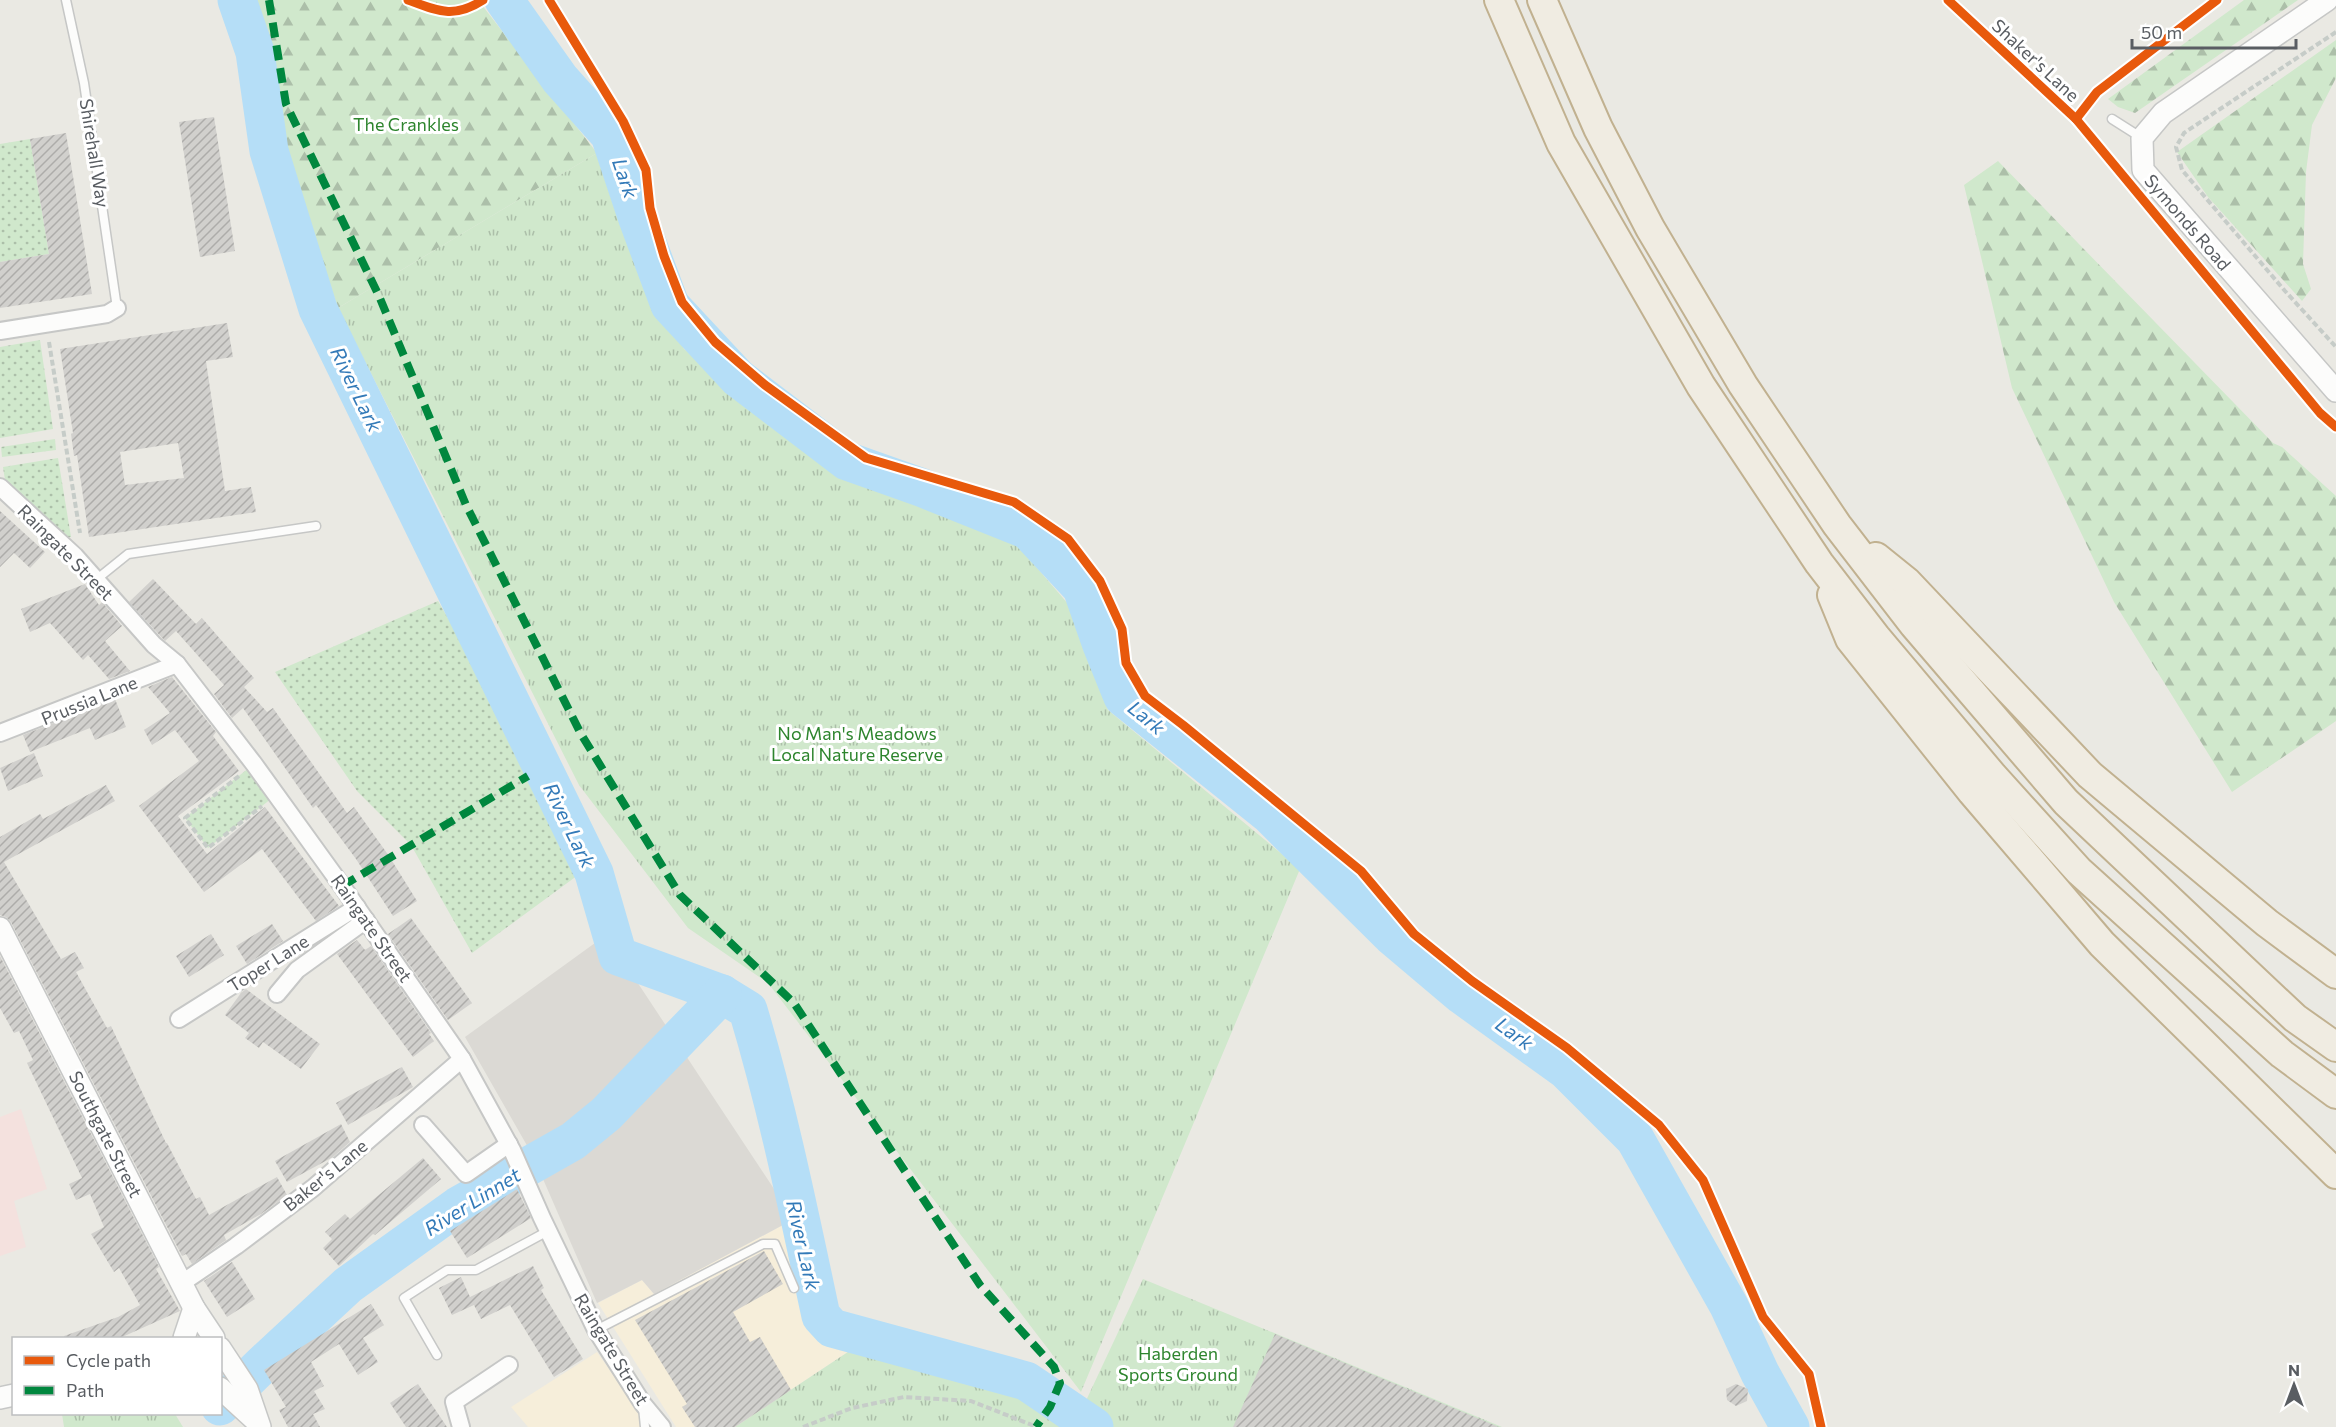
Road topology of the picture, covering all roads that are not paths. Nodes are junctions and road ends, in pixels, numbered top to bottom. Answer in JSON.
{"nodes":[{"id":1,"x":66,"y":0,"type":"edge"},
{"id":2,"x":1499,"y":0,"type":"edge"},
{"id":3,"x":1542,"y":0,"type":"edge"},
{"id":4,"x":2327,"y":0,"type":"edge"},
{"id":5,"x":2112,"y":119,"type":"dead end"},
{"id":6,"x":2142,"y":138,"type":"junction"},
{"id":7,"x":117,"y":308,"type":"joint"},
{"id":8,"x":0,"y":331,"type":"edge"},
{"id":9,"x":2336,"y":391,"type":"edge"},
{"id":10,"x":0,"y":487,"type":"edge"},
{"id":11,"x":1837,"y":525,"type":"junction"},
{"id":12,"x":316,"y":526,"type":"dead end"},
{"id":13,"x":1819,"y":562,"type":"junction"},
{"id":14,"x":97,"y":579,"type":"junction"},
{"id":15,"x":177,"y":664,"type":"junction"},
{"id":16,"x":0,"y":734,"type":"edge"},
{"id":17,"x":361,"y":914,"type":"junction"},
{"id":18,"x":0,"y":928,"type":"edge"},
{"id":19,"x":2336,"y":974,"type":"edge"},
{"id":20,"x":277,"y":994,"type":"dead end"},
{"id":21,"x":179,"y":1019,"type":"dead end"},
{"id":22,"x":2336,"y":1047,"type":"edge"},
{"id":23,"x":462,"y":1059,"type":"junction"},
{"id":24,"x":2336,"y":1094,"type":"edge"},
{"id":25,"x":423,"y":1125,"type":"dead end"},
{"id":26,"x":510,"y":1147,"type":"junction"},
{"id":27,"x":2336,"y":1174,"type":"edge"},
{"id":28,"x":548,"y":1231,"type":"junction"},
{"id":29,"x":182,"y":1283,"type":"junction"},
{"id":30,"x":794,"y":1288,"type":"dead end"},
{"id":31,"x":194,"y":1308,"type":"junction"},
{"id":32,"x":596,"y":1330,"type":"junction"},
{"id":33,"x":184,"y":1337,"type":"edge"},
{"id":34,"x":213,"y":1337,"type":"edge"},
{"id":35,"x":222,"y":1354,"type":"edge"},
{"id":36,"x":437,"y":1354,"type":"dead end"},
{"id":37,"x":509,"y":1365,"type":"dead end"},
{"id":38,"x":233,"y":1388,"type":"edge"},
{"id":39,"x":643,"y":1404,"type":"junction"},
{"id":40,"x":258,"y":1425,"type":"edge"},
{"id":41,"x":461,"y":1427,"type":"edge"},
{"id":42,"x":645,"y":1427,"type":"edge"},
{"id":43,"x":662,"y":1427,"type":"edge"}],
"edges":[{"from":1,"to":7,"type":"lane","name":"Shirehall Way"},
{"from":2,"to":13,"type":"highway"},
{"from":3,"to":11,"type":"highway"},
{"from":4,"to":6,"type":"street"},
{"from":5,"to":6,"type":"lane"},
{"from":6,"to":9,"type":"street","name":"Symonds Road"},
{"from":7,"to":8,"type":"street"},
{"from":10,"to":14,"type":"street","name":"Raingate Street"},
{"from":11,"to":19,"type":"highway"},
{"from":11,"to":22,"type":"highway"},
{"from":12,"to":14,"type":"lane"},
{"from":13,"to":24,"type":"highway"},
{"from":13,"to":27,"type":"highway"},
{"from":14,"to":15,"type":"street","name":"Raingate Street"},
{"from":15,"to":16,"type":"street","name":"Prussia Lane"},
{"from":15,"to":17,"type":"street","name":"Raingate Street"},
{"from":17,"to":20,"type":"street","name":"Toper Lane"},
{"from":17,"to":21,"type":"street","name":"Toper Lane"},
{"from":17,"to":23,"type":"street","name":"Raingate Street"},
{"from":18,"to":29,"type":"street","name":"Southgate Street"},
{"from":23,"to":26,"type":"street","name":"Raingate Street"},
{"from":23,"to":29,"type":"street","name":"Baker's Lane"},
{"from":25,"to":26,"type":"street"},
{"from":26,"to":28,"type":"street","name":"Raingate Street"},
{"from":28,"to":32,"type":"street","name":"Raingate Street"},
{"from":28,"to":36,"type":"lane"},
{"from":29,"to":31,"type":"street","name":"Southgate Street"},
{"from":30,"to":32,"type":"lane"},
{"from":31,"to":33,"type":"street"},
{"from":31,"to":34,"type":"street","name":"Southgate Street"},
{"from":32,"to":39,"type":"street","name":"Raingate Street"},
{"from":35,"to":38,"type":"street"},
{"from":37,"to":41,"type":"street"},
{"from":38,"to":40,"type":"street"},
{"from":39,"to":42,"type":"lane"},
{"from":39,"to":43,"type":"street","name":"Raingate Street"}]}
